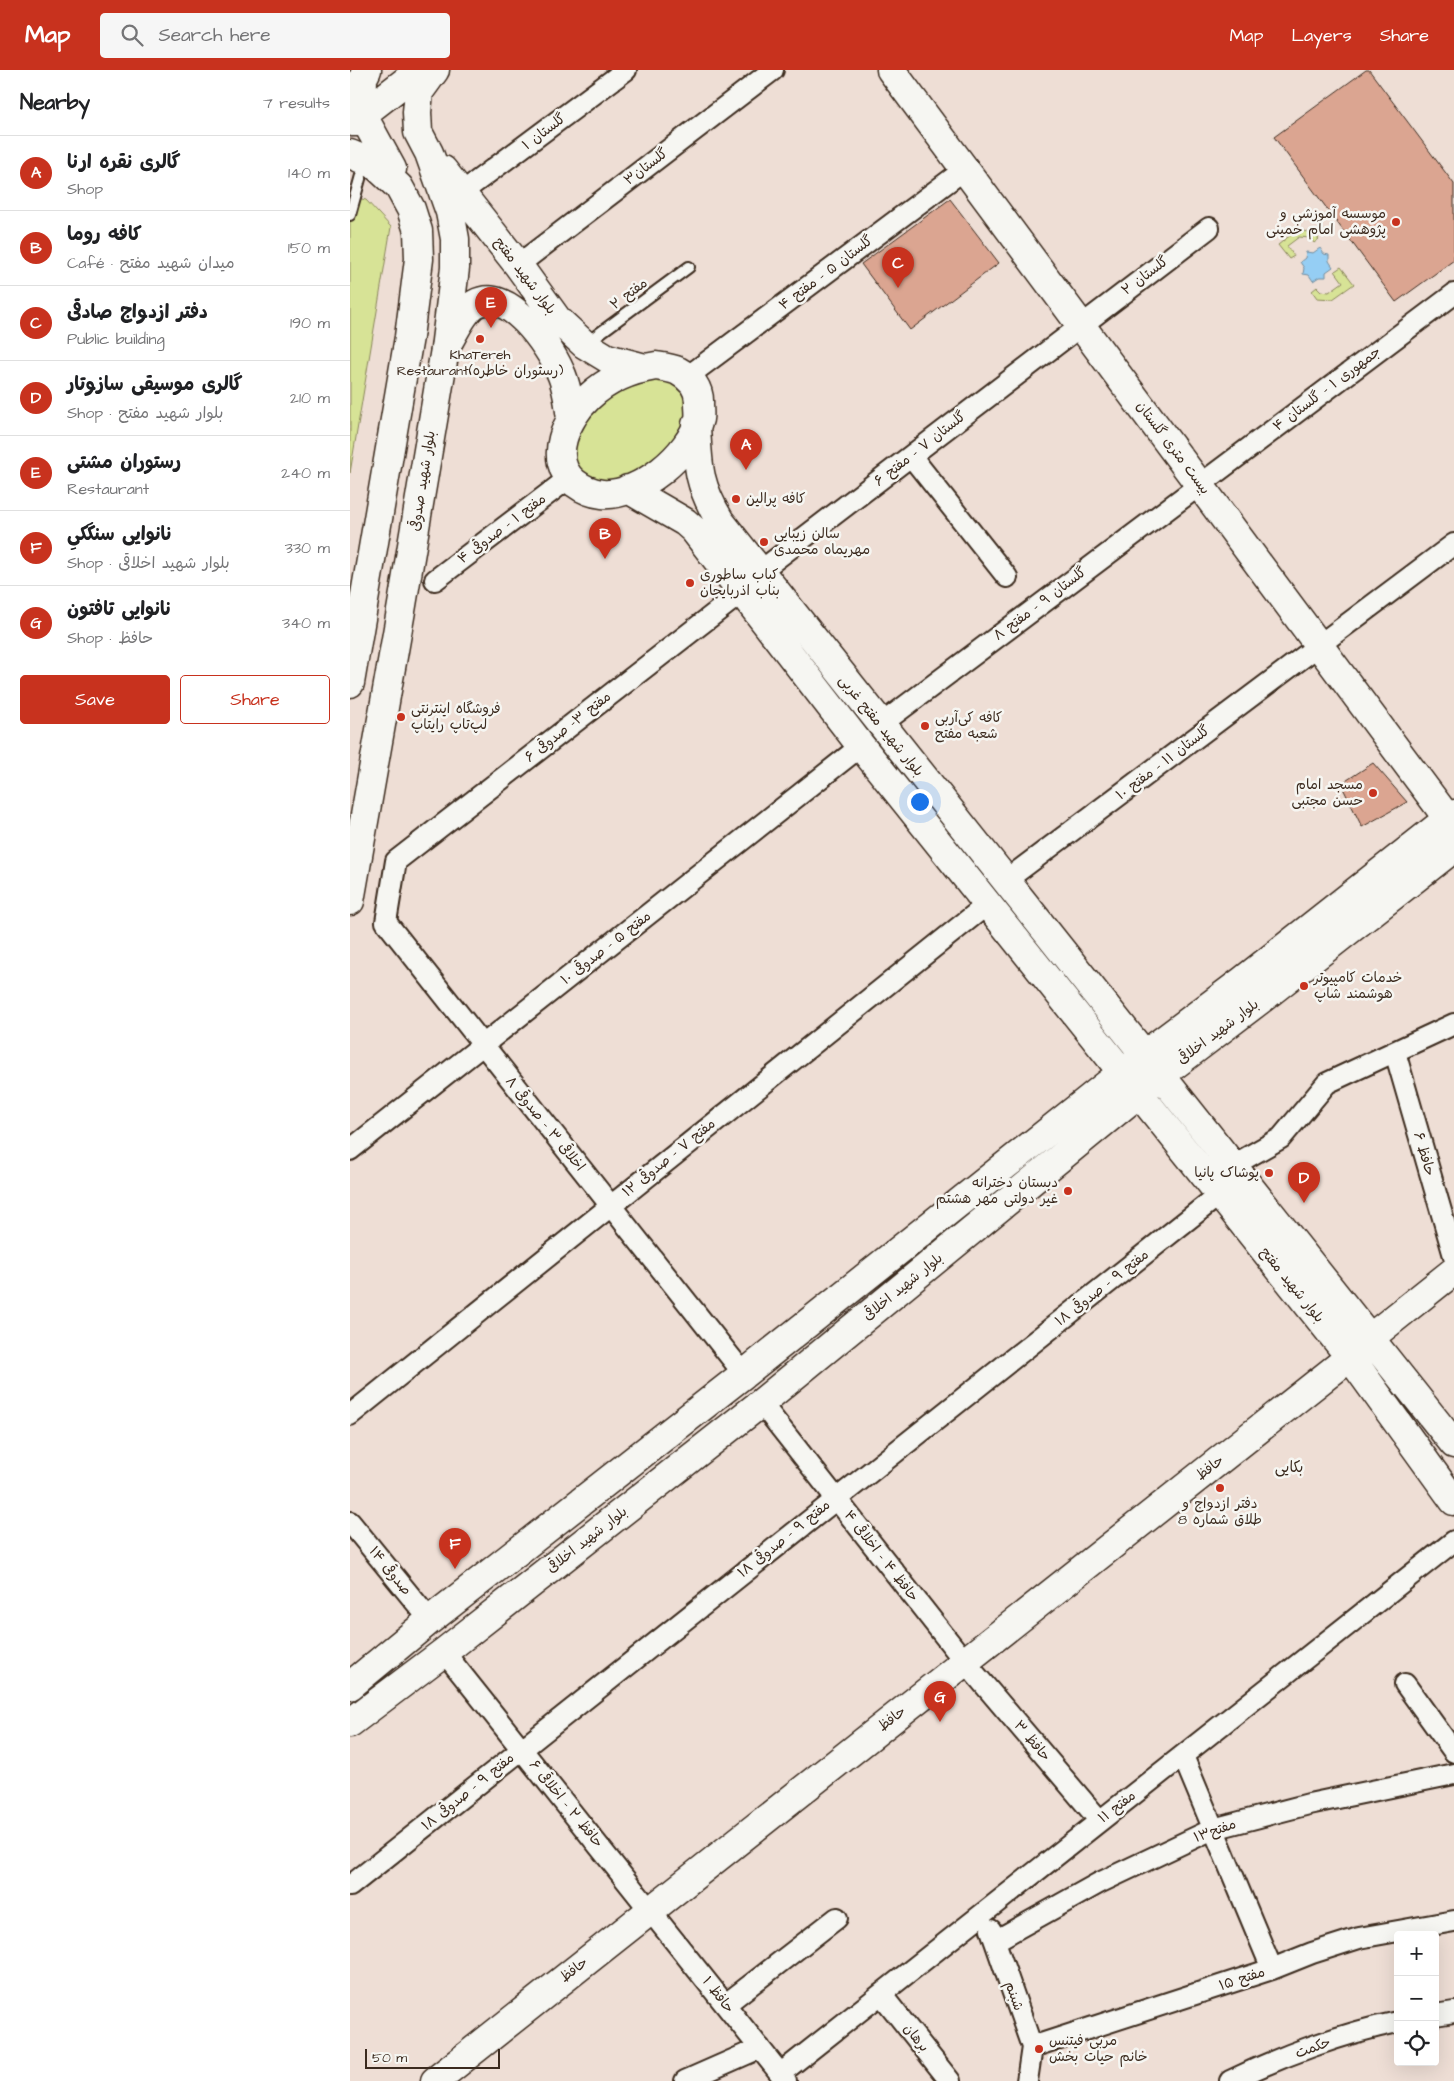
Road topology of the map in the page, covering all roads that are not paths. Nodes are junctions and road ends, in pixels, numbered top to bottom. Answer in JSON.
{"nodes":[{"id":1,"x":367,"y":70,"type":"edge"},
{"id":2,"x":420,"y":70,"type":"edge"},
{"id":3,"x":435,"y":70,"type":"edge"},
{"id":4,"x":626,"y":70,"type":"edge"},
{"id":5,"x":773,"y":70,"type":"edge"},
{"id":6,"x":891,"y":70,"type":"edge"},
{"id":7,"x":356,"y":119,"type":"edge"},
{"id":8,"x":424,"y":142,"type":"junction"},
{"id":9,"x":357,"y":157,"type":"edge"},
{"id":10,"x":965,"y":170,"type":"junction"},
{"id":11,"x":395,"y":178,"type":"junction"},
{"id":12,"x":461,"y":193,"type":"junction"},
{"id":13,"x":350,"y":215,"type":"edge"},
{"id":14,"x":1209,"y":228,"type":"dead end"},
{"id":15,"x":518,"y":265,"type":"junction"},
{"id":16,"x":689,"y":267,"type":"dead end"},
{"id":17,"x":1454,"y":294,"type":"edge"},
{"id":18,"x":1081,"y":325,"type":"junction"},
{"id":19,"x":584,"y":344,"type":"junction"},
{"id":20,"x":445,"y":349,"type":"junction"},
{"id":21,"x":645,"y":368,"type":"junction"},
{"id":22,"x":687,"y":378,"type":"junction"},
{"id":23,"x":571,"y":419,"type":"junction"},
{"id":24,"x":696,"y":426,"type":"junction"},
{"id":25,"x":911,"y":456,"type":"junction"},
{"id":26,"x":569,"y":478,"type":"junction"},
{"id":27,"x":1200,"y":483,"type":"junction"},
{"id":28,"x":628,"y":489,"type":"junction"},
{"id":29,"x":1454,"y":544,"type":"edge"},
{"id":30,"x":759,"y":572,"type":"junction"},
{"id":31,"x":1007,"y":577,"type":"dead end"},
{"id":32,"x":435,"y":580,"type":"dead end"},
{"id":33,"x":741,"y":593,"type":"junction"},
{"id":34,"x":1319,"y":644,"type":"junction"},
{"id":35,"x":350,"y":683,"type":"edge"},
{"id":36,"x":880,"y":725,"type":"junction"},
{"id":37,"x":861,"y":746,"type":"junction"},
{"id":38,"x":1452,"y":820,"type":"edge"},
{"id":39,"x":1454,"y":848,"type":"edge"},
{"id":40,"x":396,"y":861,"type":"joint"},
{"id":41,"x":1005,"y":881,"type":"junction"},
{"id":42,"x":350,"y":901,"type":"edge"},
{"id":43,"x":989,"y":903,"type":"junction"},
{"id":44,"x":1454,"y":1024,"type":"edge"},
{"id":45,"x":1110,"y":1034,"type":"junction"},
{"id":46,"x":482,"y":1045,"type":"junction"},
{"id":47,"x":1395,"y":1052,"type":"junction"},
{"id":48,"x":1142,"y":1074,"type":"junction"},
{"id":49,"x":1174,"y":1114,"type":"junction"},
{"id":50,"x":350,"y":1150,"type":"edge"},
{"id":51,"x":1232,"y":1166,"type":"junction"},
{"id":52,"x":1220,"y":1194,"type":"junction"},
{"id":53,"x":610,"y":1205,"type":"junction"},
{"id":54,"x":1454,"y":1256,"type":"edge"},
{"id":55,"x":1454,"y":1271,"type":"edge"},
{"id":56,"x":1370,"y":1338,"type":"junction"},
{"id":57,"x":1350,"y":1357,"type":"junction"},
{"id":58,"x":744,"y":1374,"type":"junction"},
{"id":59,"x":761,"y":1403,"type":"junction"},
{"id":60,"x":350,"y":1415,"type":"edge"},
{"id":61,"x":1454,"y":1444,"type":"edge"},
{"id":62,"x":836,"y":1498,"type":"junction"},
{"id":63,"x":1454,"y":1501,"type":"edge"},
{"id":64,"x":350,"y":1522,"type":"edge"},
{"id":65,"x":1454,"y":1541,"type":"edge"},
{"id":66,"x":430,"y":1620,"type":"junction"},
{"id":67,"x":444,"y":1652,"type":"junction"},
{"id":68,"x":964,"y":1662,"type":"junction"},
{"id":69,"x":1405,"y":1684,"type":"dead end"},
{"id":70,"x":350,"y":1686,"type":"edge"},
{"id":71,"x":350,"y":1723,"type":"edge"},
{"id":72,"x":522,"y":1749,"type":"junction"},
{"id":73,"x":1454,"y":1752,"type":"edge"},
{"id":74,"x":1183,"y":1756,"type":"junction"},
{"id":75,"x":1454,"y":1774,"type":"edge"},
{"id":76,"x":1100,"y":1821,"type":"junction"},
{"id":77,"x":1213,"y":1828,"type":"junction"},
{"id":78,"x":350,"y":1886,"type":"edge"},
{"id":79,"x":650,"y":1910,"type":"junction"},
{"id":80,"x":984,"y":1913,"type":"junction"},
{"id":81,"x":837,"y":1918,"type":"dead end"},
{"id":82,"x":1454,"y":1921,"type":"edge"},
{"id":83,"x":995,"y":1941,"type":"junction"},
{"id":84,"x":1272,"y":1969,"type":"junction"},
{"id":85,"x":881,"y":1994,"type":"junction"},
{"id":86,"x":726,"y":2004,"type":"junction"},
{"id":87,"x":1454,"y":2012,"type":"edge"},
{"id":88,"x":1439,"y":2014,"type":"edge"},
{"id":89,"x":1394,"y":2023,"type":"edge"},
{"id":90,"x":1032,"y":2047,"type":"junction"},
{"id":91,"x":760,"y":2048,"type":"junction"},
{"id":92,"x":783,"y":2077,"type":"edge"},
{"id":93,"x":434,"y":2081,"type":"edge"},
{"id":94,"x":685,"y":2081,"type":"edge"},
{"id":95,"x":950,"y":2081,"type":"edge"},
{"id":96,"x":1028,"y":2081,"type":"edge"},
{"id":97,"x":1230,"y":2081,"type":"edge"}],
"edges":[{"from":1,"to":7,"type":"main road"},
{"from":2,"to":7,"type":"main road"},
{"from":3,"to":8,"type":"main road","name":"بلوار شهید صدوقی"},
{"from":4,"to":12,"type":"street","name":"گلستان ۱"},
{"from":5,"to":15,"type":"street","name":"گلستان۳"},
{"from":6,"to":10,"type":"main road","name":"بیست متری گلستان"},
{"from":7,"to":11,"type":"main road"},
{"from":8,"to":11,"type":"main road"},
{"from":8,"to":12,"type":"main road","name":"بلوار شهید مفتح"},
{"from":8,"to":20,"type":"main road","name":"بلوار شهید صدوقی"},
{"from":9,"to":11,"type":"main road"},
{"from":9,"to":13,"type":"lane"},
{"from":10,"to":18,"type":"main road","name":"بیست متری گلستان"},
{"from":10,"to":22,"type":"street","name":"گلستان ۵ - مفتح ۴"},
{"from":11,"to":35,"type":"main road"},
{"from":12,"to":15,"type":"main road","name":"بلوار شهید مفتح"},
{"from":14,"to":18,"type":"street","name":"گلستان ۲"},
{"from":15,"to":19,"type":"main road","name":"بلوار شهید مفتح"},
{"from":16,"to":19,"type":"lane","name":"مفتح ۲"},
{"from":17,"to":27,"type":"street","name":"جمهوری ۱ - گلستان ۴"},
{"from":18,"to":25,"type":"street","name":"گلستان ۷ - مفتح ۶"},
{"from":18,"to":27,"type":"main road","name":"بیست متری گلستان"},
{"from":19,"to":21,"type":"main road","name":"بلوار شهید مفتح"},
{"from":20,"to":23,"type":"main road","name":"بلوار شهید مفتح"},
{"from":20,"to":42,"type":"main road","name":"بلوار شهید صدوقی"},
{"from":21,"to":22,"type":"main road"},
{"from":21,"to":23,"type":"main road"},
{"from":22,"to":24,"type":"main road"},
{"from":23,"to":26,"type":"main road"},
{"from":24,"to":28,"type":"main road"},
{"from":24,"to":30,"type":"main road","name":"بلوار شهید مفتح غربی"},
{"from":25,"to":30,"type":"street","name":"گلستان ۷ - مفتح ۶"},
{"from":25,"to":31,"type":"street"},
{"from":26,"to":28,"type":"main road"},
{"from":26,"to":32,"type":"street","name":"مفتح ۱ - صدوقی ۴"},
{"from":27,"to":34,"type":"main road","name":"بیست متری گلستان"},
{"from":27,"to":36,"type":"street","name":"گلستان ۹ - مفتح ۸"},
{"from":28,"to":33,"type":"main road","name":"بلوار شهید مفتح غربی"},
{"from":29,"to":34,"type":"street","name":"گلستان ۱۱ - مفتح ۱۰"},
{"from":30,"to":36,"type":"main road","name":"بلوار شهید مفتح غربی"},
{"from":33,"to":37,"type":"main road","name":"بلوار شهید مفتح غربی"},
{"from":33,"to":40,"type":"street","name":"مفتح ۳- صدوقی ۶"},
{"from":34,"to":38,"type":"main road","name":"بیست متری گلستان"},
{"from":34,"to":41,"type":"street","name":"گلستان ۱۱ - مفتح ۱۰"},
{"from":36,"to":41,"type":"main road","name":"بلوار شهید مفتح غربی"},
{"from":37,"to":43,"type":"main road","name":"بلوار شهید مفتح غربی"},
{"from":37,"to":46,"type":"street","name":"مفتح ۵ - صدوقی ۱۰"},
{"from":38,"to":48,"type":"main road","name":"بلوار شهید اخلاقی"},
{"from":39,"to":48,"type":"main road","name":"بلوار شهید اخلاقی"},
{"from":40,"to":46,"type":"street","name":"اخلاقی ۳ - صدوقی ۸"},
{"from":41,"to":45,"type":"main road","name":"بلوار شهید مفتح غربی"},
{"from":43,"to":45,"type":"main road","name":"بلوار شهید مفتح غربی"},
{"from":43,"to":53,"type":"street","name":"مفتح ۷ - صدوقی ۱۲"},
{"from":44,"to":47,"type":"street"},
{"from":45,"to":48,"type":"main road","name":"بلوار شهید مفتح غربی"},
{"from":46,"to":50,"type":"street","name":"مفتح ۵ - صدوقی ۱۰"},
{"from":46,"to":53,"type":"street","name":"اخلاقی ۳ - صدوقی ۸"},
{"from":47,"to":51,"type":"street"},
{"from":47,"to":54,"type":"street","name":"حافظ ۶"},
{"from":48,"to":49,"type":"main road","name":"بلوار شهید مفتح"},
{"from":48,"to":58,"type":"main road","name":"بلوار شهید اخلاقی"},
{"from":48,"to":59,"type":"main road","name":"بلوار شهید اخلاقی"},
{"from":49,"to":51,"type":"main road","name":"بلوار شهید مفتح"},
{"from":49,"to":52,"type":"main road","name":"بلوار شهید مفتح"},
{"from":51,"to":56,"type":"main road","name":"بلوار شهید مفتح"},
{"from":52,"to":57,"type":"main road","name":"بلوار شهید مفتح"},
{"from":52,"to":62,"type":"street","name":"مفتح ۹ - صدوقی ۱۸"},
{"from":53,"to":58,"type":"street","name":"اخلاقی ۳ - صدوقی ۸"},
{"from":53,"to":60,"type":"street","name":"مفتح ۷ - صدوقی ۱۲"},
{"from":55,"to":56,"type":"main road"},
{"from":56,"to":61,"type":"main road","name":"بلوار شهید مفتح"},
{"from":57,"to":63,"type":"main road","name":"بلوار شهید مفتح"},
{"from":57,"to":68,"type":"main road","name":"حافظ"},
{"from":58,"to":66,"type":"main road","name":"بلوار شهید اخلاقی"},
{"from":59,"to":62,"type":"street","name":"حافظ ۴ - اخلاقی ۴"},
{"from":59,"to":67,"type":"main road","name":"بلوار شهید اخلاقی"},
{"from":62,"to":68,"type":"street","name":"حافظ ۴ - اخلاقی ۴"},
{"from":62,"to":72,"type":"street","name":"مفتح ۹ - صدوقی ۱۸"},
{"from":64,"to":66,"type":"street","name":"صدوقی ۱۴"},
{"from":65,"to":74,"type":"street","name":"مفتح ۱۱"},
{"from":66,"to":70,"type":"main road","name":"بلوار شهید اخلاقی"},
{"from":67,"to":71,"type":"main road","name":"بلوار شهید اخلاقی"},
{"from":67,"to":72,"type":"street","name":"حافظ ۲ - اخلاقی ۶"},
{"from":68,"to":76,"type":"street","name":"حافظ ۳"},
{"from":68,"to":79,"type":"main road","name":"حافظ"},
{"from":69,"to":73,"type":"street"},
{"from":72,"to":78,"type":"street","name":"مفتح ۹ - صدوقی ۱۸"},
{"from":72,"to":79,"type":"street","name":"حافظ ۲ - اخلاقی ۶"},
{"from":74,"to":76,"type":"street","name":"مفتح ۱۱"},
{"from":74,"to":77,"type":"street"},
{"from":75,"to":77,"type":"street","name":"مفتح۱۳"},
{"from":76,"to":80,"type":"street","name":"مفتح ۱۱"},
{"from":77,"to":83,"type":"street","name":"مفتح۱۳"},
{"from":77,"to":84,"type":"street"},
{"from":79,"to":86,"type":"street","name":"حافظ ۱"},
{"from":79,"to":93,"type":"main road","name":"حافظ"},
{"from":80,"to":83,"type":"street","name":"شبنم"},
{"from":80,"to":85,"type":"street","name":"مفتح ۱۱"},
{"from":81,"to":86,"type":"street"},
{"from":82,"to":84,"type":"street","name":"مفتح ۱۵"},
{"from":83,"to":90,"type":"street","name":"شبنم"},
{"from":84,"to":90,"type":"street","name":"مفتح ۱۵"},
{"from":85,"to":92,"type":"street","name":"مفتح ۱۱"},
{"from":85,"to":95,"type":"street","name":"برهان"},
{"from":86,"to":91,"type":"street","name":"حافظ ۱"},
{"from":87,"to":88,"type":"street"},
{"from":89,"to":97,"type":"street","name":"حکمت"},
{"from":90,"to":96,"type":"street","name":"شبنم"},
{"from":91,"to":92,"type":"street","name":"حافظ ۱"},
{"from":91,"to":94,"type":"street"}]}
